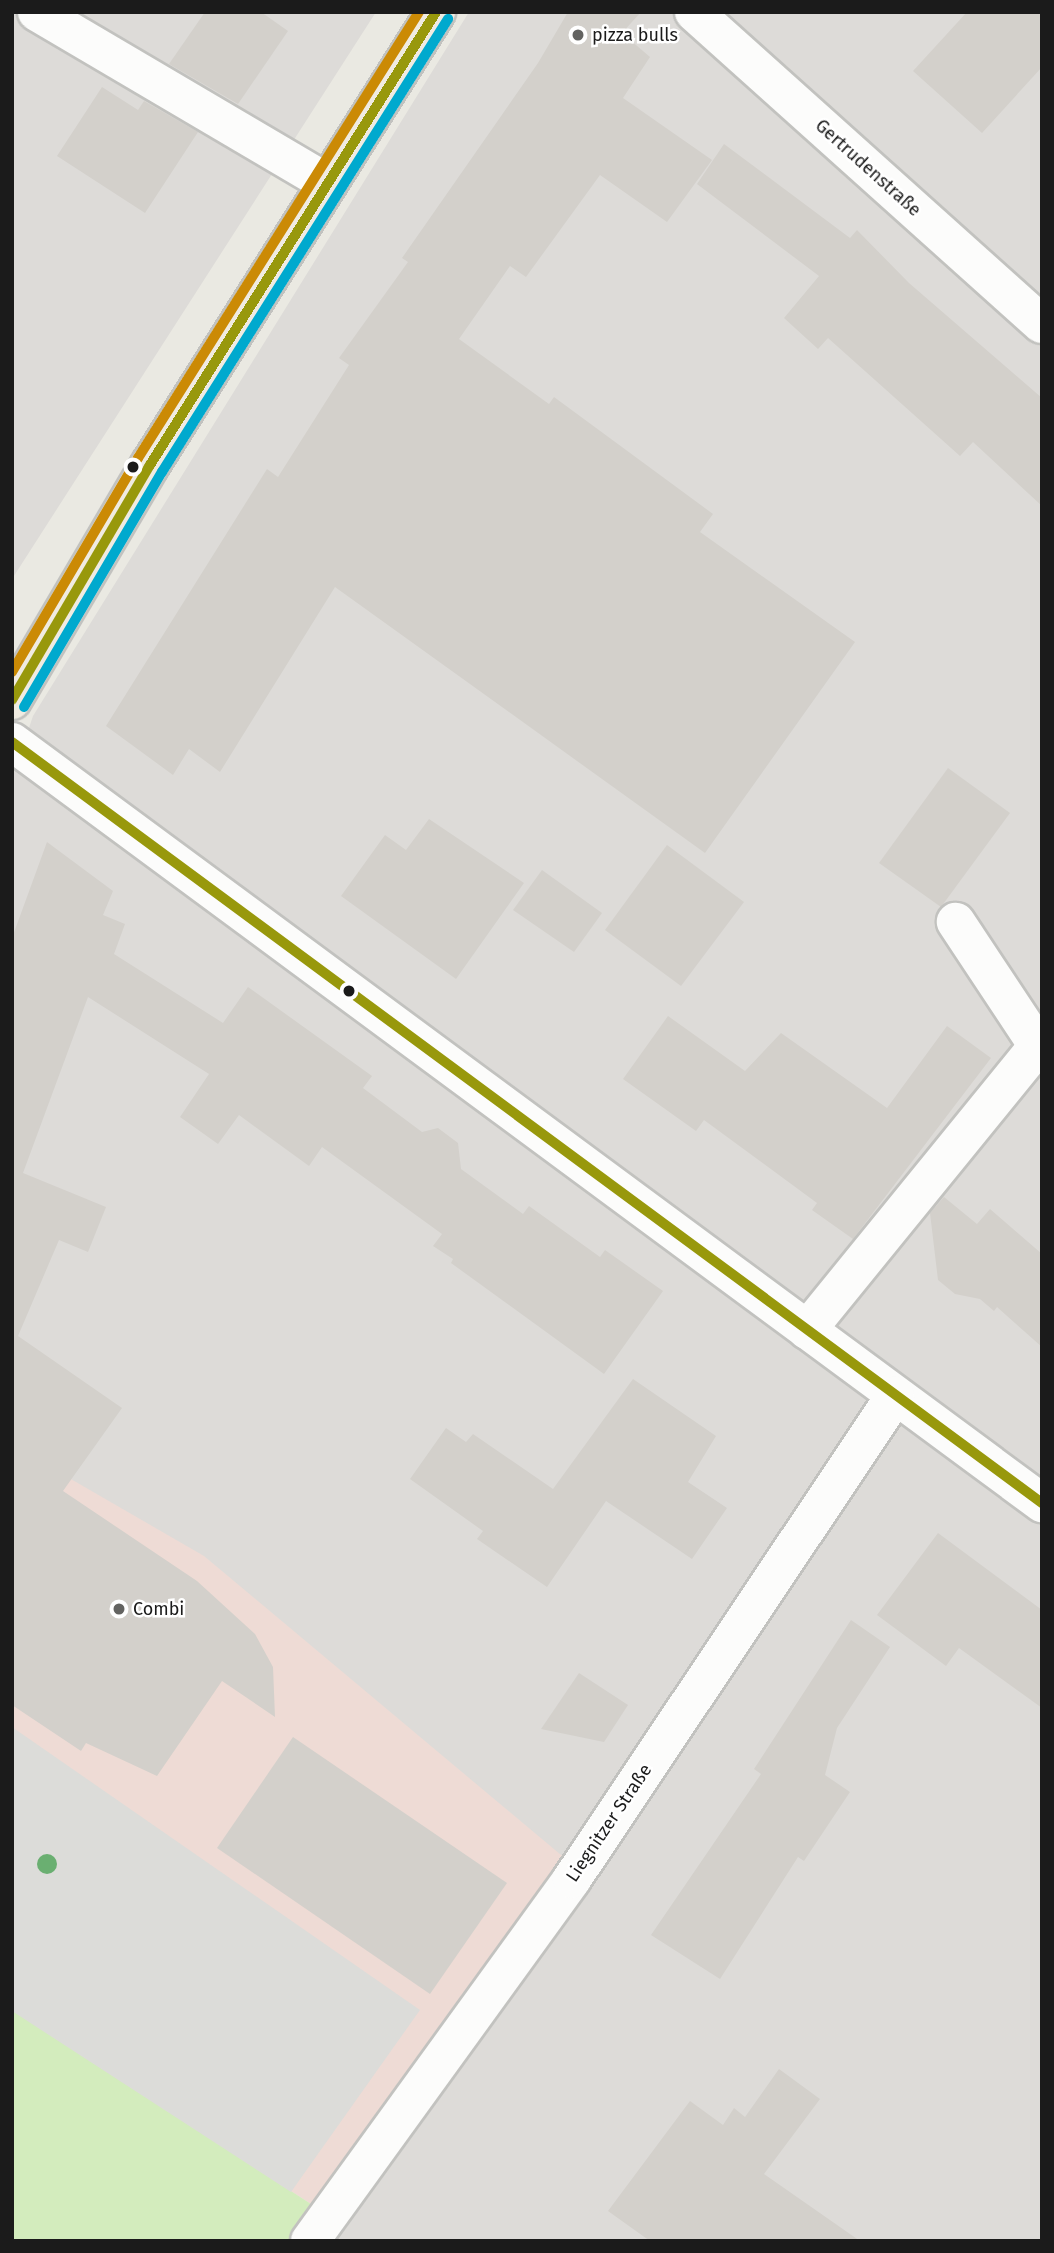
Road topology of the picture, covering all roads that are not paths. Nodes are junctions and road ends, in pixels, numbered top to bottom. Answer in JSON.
{"nodes":[{"id":1,"x":37,"y":12,"type":"edge"},
{"id":2,"x":436,"y":12,"type":"edge"},
{"id":3,"x":694,"y":12,"type":"edge"},
{"id":4,"x":327,"y":183,"type":"junction"},
{"id":5,"x":1042,"y":324,"type":"edge"},
{"id":6,"x":12,"y":700,"type":"edge"},
{"id":7,"x":12,"y":742,"type":"edge"},
{"id":8,"x":956,"y":922,"type":"dead end"},
{"id":9,"x":807,"y":1330,"type":"junction"},
{"id":10,"x":895,"y":1396,"type":"junction"},
{"id":11,"x":1042,"y":1503,"type":"edge"},
{"id":12,"x":310,"y":2241,"type":"edge"}],
"edges":[{"from":1,"to":4,"type":"street"},
{"from":2,"to":4,"type":"main road"},
{"from":3,"to":5,"type":"street","name":"Gertrudenstraße"},
{"from":4,"to":6,"type":"main road"},
{"from":7,"to":9,"type":"street"},
{"from":8,"to":9,"type":"street"},
{"from":9,"to":10,"type":"street"},
{"from":10,"to":11,"type":"street"},
{"from":10,"to":12,"type":"street","name":"Liegnitzer Straße"}]}
